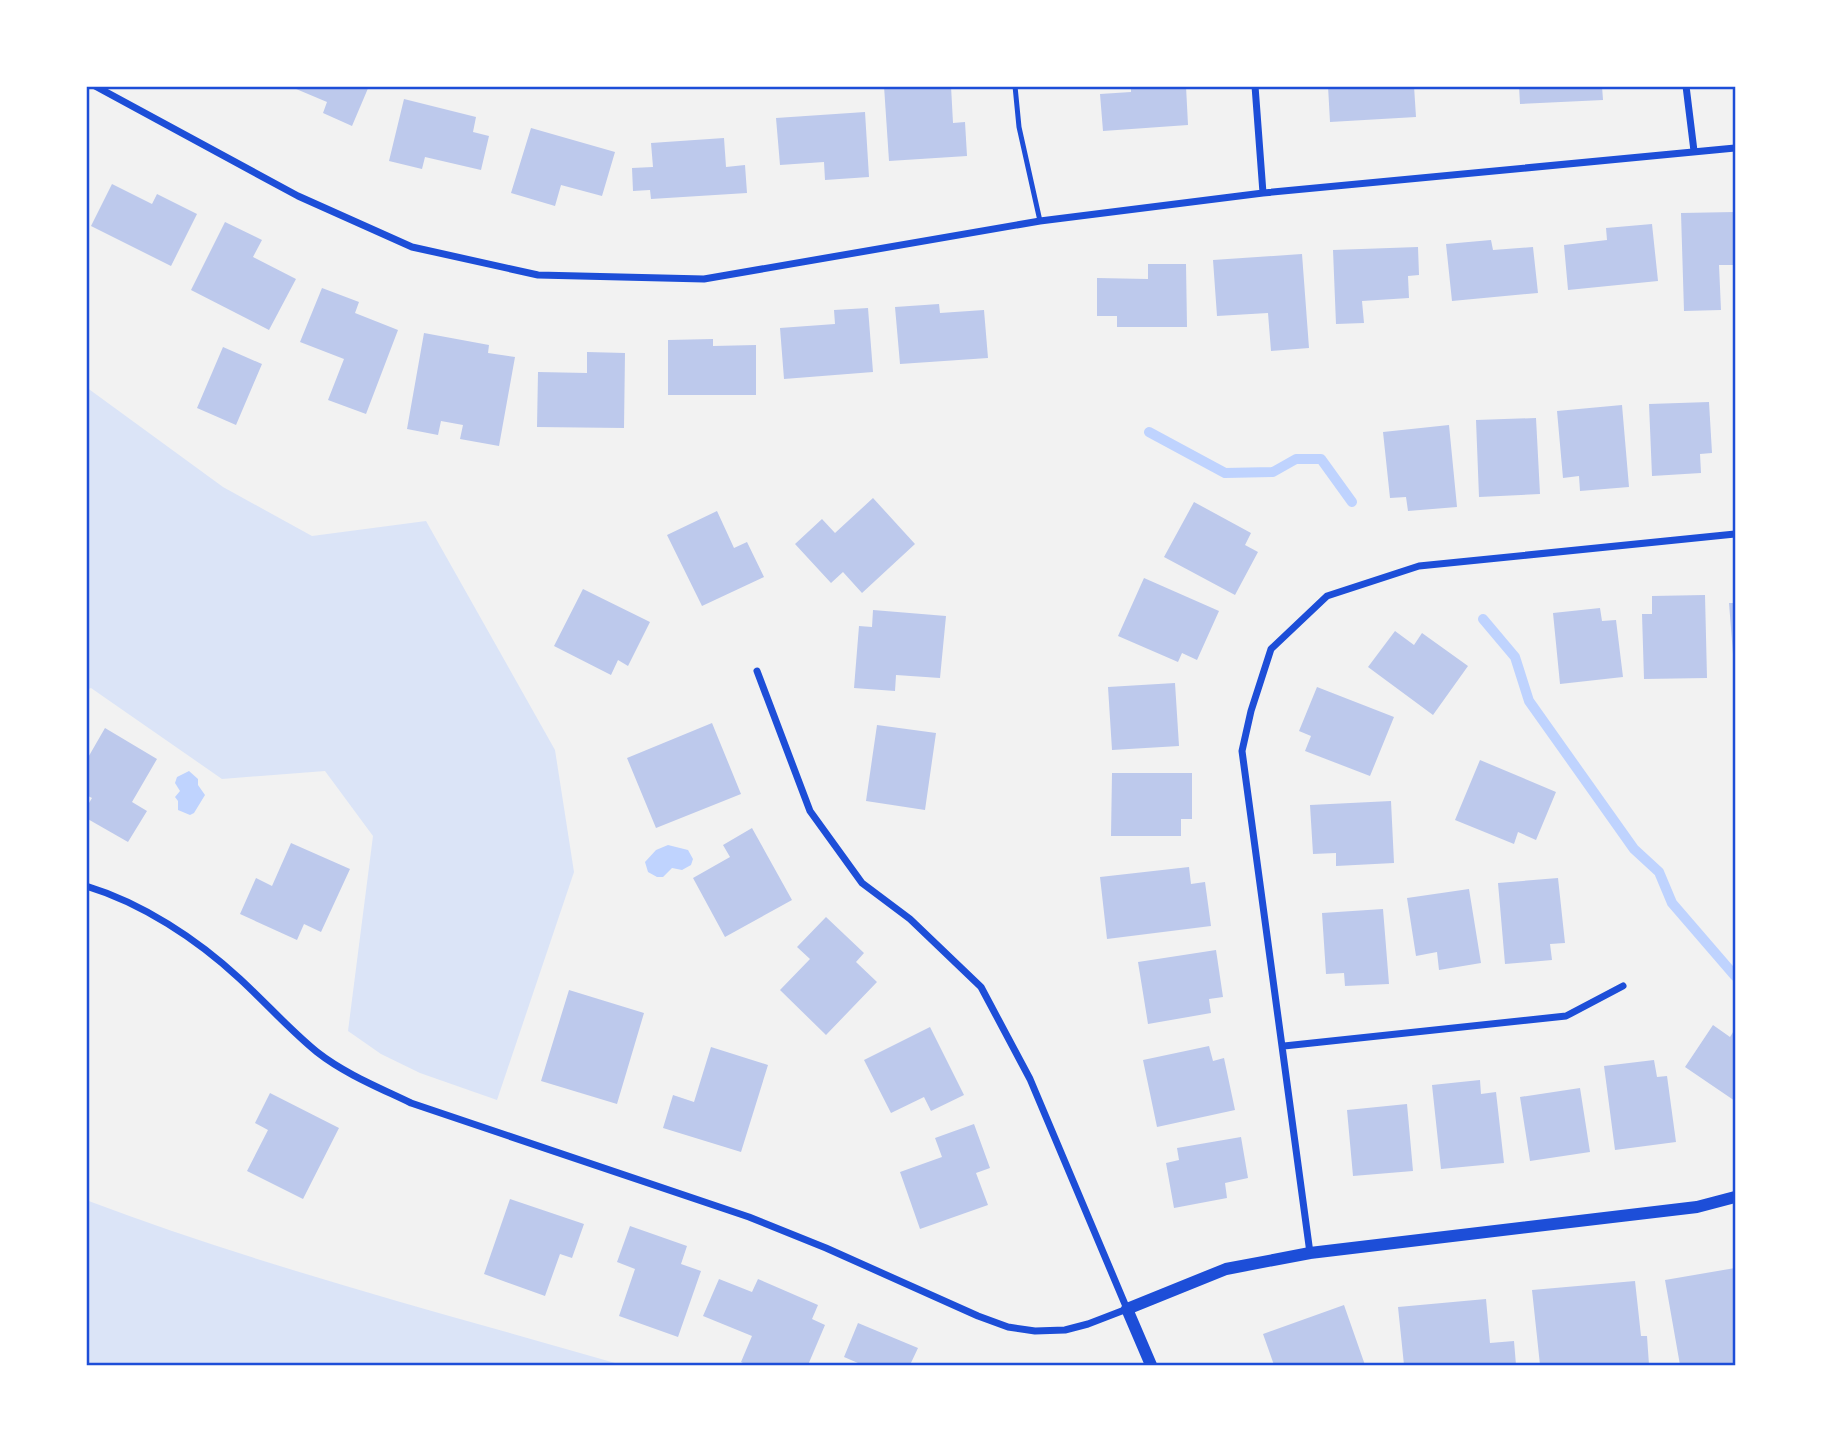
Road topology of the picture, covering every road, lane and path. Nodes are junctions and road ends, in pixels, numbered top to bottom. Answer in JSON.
{"nodes":[{"id":1,"x":95,"y":86,"type":"edge"},
{"id":2,"x":1015,"y":86,"type":"edge"},
{"id":3,"x":1255,"y":86,"type":"edge"},
{"id":4,"x":1686,"y":86,"type":"edge"},
{"id":5,"x":1735,"y":148,"type":"edge"},
{"id":6,"x":1693,"y":151,"type":"junction"},
{"id":7,"x":1263,"y":193,"type":"junction"},
{"id":8,"x":1040,"y":221,"type":"junction"},
{"id":9,"x":1735,"y":534,"type":"edge"},
{"id":10,"x":757,"y":671,"type":"dead end"},
{"id":11,"x":86,"y":886,"type":"edge"},
{"id":12,"x":1623,"y":986,"type":"dead end"},
{"id":13,"x":1284,"y":1046,"type":"junction"},
{"id":14,"x":1735,"y":1197,"type":"edge"},
{"id":15,"x":1310,"y":1253,"type":"junction"},
{"id":16,"x":1126,"y":1309,"type":"junction"},
{"id":17,"x":1151,"y":1365,"type":"edge"}],
"edges":[{"from":1,"to":8,"type":"street"},
{"from":2,"to":8,"type":"lane"},
{"from":3,"to":7,"type":"street"},
{"from":4,"to":6,"type":"street"},
{"from":5,"to":6,"type":"street"},
{"from":6,"to":7,"type":"street"},
{"from":7,"to":8,"type":"street"},
{"from":9,"to":13,"type":"street"},
{"from":10,"to":16,"type":"street"},
{"from":11,"to":16,"type":"street"},
{"from":12,"to":13,"type":"street"},
{"from":13,"to":15,"type":"street"},
{"from":14,"to":15,"type":"street"},
{"from":15,"to":16,"type":"street"},
{"from":16,"to":17,"type":"street"}]}
